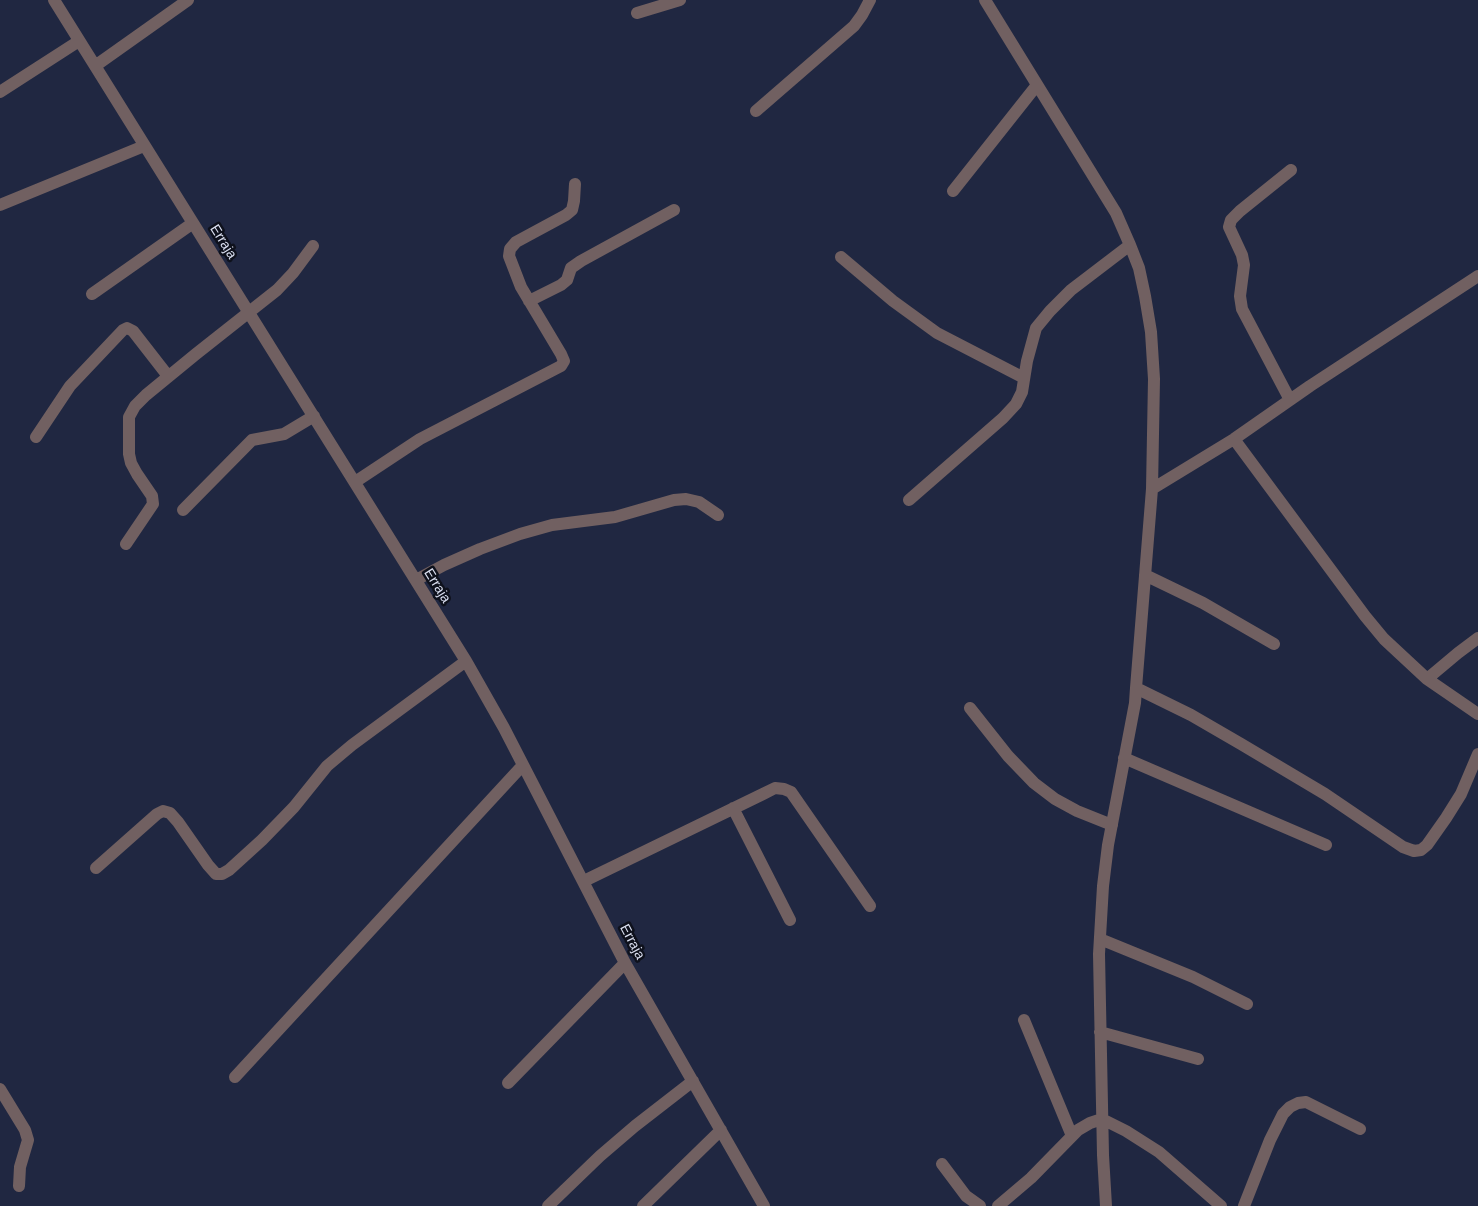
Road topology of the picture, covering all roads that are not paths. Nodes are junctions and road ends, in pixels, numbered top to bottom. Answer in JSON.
{"nodes":[{"id":1,"x":54,"y":0,"type":"edge"},
{"id":2,"x":188,"y":0,"type":"edge"},
{"id":3,"x":680,"y":0,"type":"edge"},
{"id":4,"x":870,"y":0,"type":"edge"},
{"id":5,"x":985,"y":0,"type":"edge"},
{"id":6,"x":637,"y":14,"type":"dead end"},
{"id":7,"x":79,"y":41,"type":"junction"},
{"id":8,"x":95,"y":66,"type":"junction"},
{"id":9,"x":1037,"y":86,"type":"junction"},
{"id":10,"x":0,"y":92,"type":"edge"},
{"id":11,"x":756,"y":111,"type":"dead end"},
{"id":12,"x":144,"y":146,"type":"junction"},
{"id":13,"x":1291,"y":170,"type":"dead end"},
{"id":14,"x":575,"y":184,"type":"dead end"},
{"id":15,"x":953,"y":191,"type":"dead end"},
{"id":16,"x":0,"y":205,"type":"edge"},
{"id":17,"x":674,"y":210,"type":"dead end"},
{"id":18,"x":193,"y":223,"type":"junction"},
{"id":19,"x":1130,"y":245,"type":"junction"},
{"id":20,"x":313,"y":246,"type":"dead end"},
{"id":21,"x":841,"y":257,"type":"dead end"},
{"id":22,"x":1478,"y":276,"type":"edge"},
{"id":23,"x":92,"y":294,"type":"dead end"},
{"id":24,"x":529,"y":301,"type":"junction"},
{"id":25,"x":250,"y":313,"type":"junction"},
{"id":26,"x":168,"y":376,"type":"junction"},
{"id":27,"x":1024,"y":378,"type":"junction"},
{"id":28,"x":1290,"y":400,"type":"junction"},
{"id":29,"x":314,"y":416,"type":"junction"},
{"id":30,"x":36,"y":437,"type":"dead end"},
{"id":31,"x":1234,"y":439,"type":"junction"},
{"id":32,"x":355,"y":482,"type":"junction"},
{"id":33,"x":1152,"y":489,"type":"junction"},
{"id":34,"x":909,"y":500,"type":"dead end"},
{"id":35,"x":183,"y":510,"type":"dead end"},
{"id":36,"x":718,"y":515,"type":"dead end"},
{"id":37,"x":126,"y":544,"type":"dead end"},
{"id":38,"x":1145,"y":575,"type":"junction"},
{"id":39,"x":416,"y":580,"type":"junction"},
{"id":40,"x":1478,"y":638,"type":"edge"},
{"id":41,"x":1274,"y":644,"type":"dead end"},
{"id":42,"x":466,"y":661,"type":"junction"},
{"id":43,"x":1427,"y":679,"type":"junction"},
{"id":44,"x":1136,"y":688,"type":"junction"},
{"id":45,"x":970,"y":708,"type":"dead end"},
{"id":46,"x":1478,"y":714,"type":"edge"},
{"id":47,"x":1478,"y":754,"type":"edge"},
{"id":48,"x":1124,"y":758,"type":"junction"},
{"id":49,"x":523,"y":765,"type":"junction"},
{"id":50,"x":734,"y":808,"type":"junction"},
{"id":51,"x":1112,"y":825,"type":"junction"},
{"id":52,"x":1326,"y":845,"type":"dead end"},
{"id":53,"x":96,"y":868,"type":"dead end"},
{"id":54,"x":584,"y":881,"type":"junction"},
{"id":55,"x":870,"y":906,"type":"dead end"},
{"id":56,"x":790,"y":920,"type":"dead end"},
{"id":57,"x":1100,"y":938,"type":"junction"},
{"id":58,"x":626,"y":963,"type":"junction"},
{"id":59,"x":1247,"y":1004,"type":"dead end"},
{"id":60,"x":1024,"y":1020,"type":"dead end"},
{"id":61,"x":1100,"y":1032,"type":"junction"},
{"id":62,"x":1198,"y":1059,"type":"dead end"},
{"id":63,"x":235,"y":1077,"type":"dead end"},
{"id":64,"x":693,"y":1081,"type":"junction"},
{"id":65,"x":508,"y":1084,"type":"dead end"},
{"id":66,"x":0,"y":1088,"type":"edge"},
{"id":67,"x":1102,"y":1119,"type":"junction"},
{"id":68,"x":1360,"y":1129,"type":"dead end"},
{"id":69,"x":721,"y":1130,"type":"junction"},
{"id":70,"x":1072,"y":1136,"type":"junction"},
{"id":71,"x":942,"y":1164,"type":"dead end"},
{"id":72,"x":19,"y":1186,"type":"dead end"},
{"id":73,"x":548,"y":1206,"type":"edge"},
{"id":74,"x":643,"y":1206,"type":"edge"},
{"id":75,"x":764,"y":1206,"type":"edge"},
{"id":76,"x":980,"y":1206,"type":"edge"},
{"id":77,"x":998,"y":1206,"type":"edge"},
{"id":78,"x":1106,"y":1206,"type":"edge"},
{"id":79,"x":1221,"y":1206,"type":"edge"},
{"id":80,"x":1244,"y":1206,"type":"edge"}],
"edges":[{"from":1,"to":7,"type":"street","name":"Erraja"},
{"from":2,"to":8,"type":"street"},
{"from":3,"to":6,"type":"street"},
{"from":4,"to":11,"type":"street"},
{"from":5,"to":9,"type":"street"},
{"from":7,"to":8,"type":"street","name":"Erraja"},
{"from":7,"to":10,"type":"street"},
{"from":8,"to":12,"type":"street","name":"Erraja"},
{"from":9,"to":15,"type":"street"},
{"from":9,"to":19,"type":"street"},
{"from":12,"to":16,"type":"street"},
{"from":12,"to":18,"type":"street","name":"Erraja"},
{"from":13,"to":28,"type":"street"},
{"from":14,"to":24,"type":"street"},
{"from":17,"to":24,"type":"street"},
{"from":18,"to":23,"type":"street"},
{"from":18,"to":25,"type":"street","name":"Erraja"},
{"from":19,"to":27,"type":"street"},
{"from":19,"to":33,"type":"street"},
{"from":20,"to":25,"type":"street"},
{"from":21,"to":27,"type":"street"},
{"from":22,"to":28,"type":"street"},
{"from":24,"to":32,"type":"street"},
{"from":25,"to":26,"type":"street"},
{"from":25,"to":29,"type":"street","name":"Erraja"},
{"from":26,"to":30,"type":"street"},
{"from":26,"to":37,"type":"street"},
{"from":27,"to":34,"type":"street"},
{"from":28,"to":31,"type":"street"},
{"from":29,"to":32,"type":"street","name":"Erraja"},
{"from":29,"to":35,"type":"street"},
{"from":31,"to":33,"type":"street"},
{"from":31,"to":43,"type":"street"},
{"from":32,"to":39,"type":"street","name":"Erraja"},
{"from":33,"to":38,"type":"street"},
{"from":36,"to":39,"type":"street"},
{"from":38,"to":41,"type":"street"},
{"from":38,"to":44,"type":"street"},
{"from":39,"to":42,"type":"street","name":"Erraja"},
{"from":40,"to":43,"type":"street"},
{"from":42,"to":49,"type":"street","name":"Erraja"},
{"from":42,"to":53,"type":"street"},
{"from":43,"to":46,"type":"street"},
{"from":44,"to":47,"type":"street"},
{"from":44,"to":48,"type":"street"},
{"from":45,"to":51,"type":"street"},
{"from":48,"to":51,"type":"street"},
{"from":48,"to":52,"type":"street"},
{"from":49,"to":54,"type":"street","name":"Erraja"},
{"from":49,"to":63,"type":"street"},
{"from":50,"to":54,"type":"street"},
{"from":50,"to":55,"type":"street"},
{"from":50,"to":56,"type":"street"},
{"from":51,"to":57,"type":"street"},
{"from":54,"to":58,"type":"street","name":"Erraja"},
{"from":57,"to":59,"type":"street"},
{"from":57,"to":61,"type":"street"},
{"from":58,"to":64,"type":"street","name":"Erraja"},
{"from":58,"to":65,"type":"street"},
{"from":60,"to":70,"type":"street"},
{"from":61,"to":62,"type":"street"},
{"from":61,"to":67,"type":"street"},
{"from":64,"to":69,"type":"street","name":"Erraja"},
{"from":64,"to":73,"type":"street"},
{"from":66,"to":72,"type":"street"},
{"from":67,"to":70,"type":"street"},
{"from":67,"to":78,"type":"street"},
{"from":67,"to":79,"type":"street"},
{"from":68,"to":80,"type":"street"},
{"from":69,"to":74,"type":"street"},
{"from":69,"to":75,"type":"street","name":"Erraja"},
{"from":70,"to":77,"type":"street"},
{"from":71,"to":76,"type":"street"}]}
